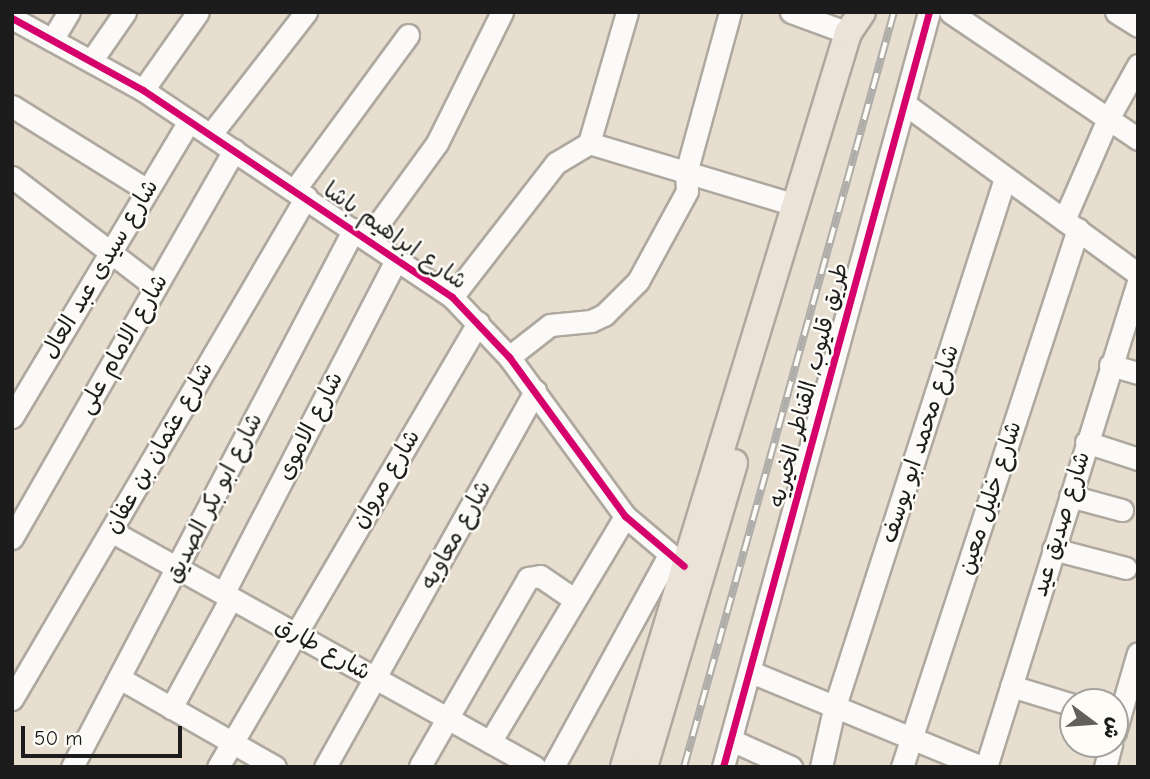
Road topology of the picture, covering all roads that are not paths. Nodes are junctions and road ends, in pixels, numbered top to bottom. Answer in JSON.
{"nodes":[{"id":1,"x":69,"y":12,"type":"edge"},
{"id":2,"x":125,"y":12,"type":"edge"},
{"id":3,"x":198,"y":12,"type":"edge"},
{"id":4,"x":306,"y":12,"type":"edge"},
{"id":5,"x":502,"y":12,"type":"edge"},
{"id":6,"x":626,"y":12,"type":"edge"},
{"id":7,"x":730,"y":12,"type":"edge"},
{"id":8,"x":790,"y":12,"type":"edge"},
{"id":9,"x":929,"y":12,"type":"edge"},
{"id":10,"x":950,"y":12,"type":"edge"},
{"id":11,"x":1116,"y":12,"type":"edge"},
{"id":12,"x":12,"y":18,"type":"edge"},
{"id":13,"x":858,"y":19,"type":"edge"},
{"id":14,"x":1138,"y":26,"type":"edge"},
{"id":15,"x":408,"y":35,"type":"dead end"},
{"id":16,"x":52,"y":40,"type":"junction"},
{"id":17,"x":91,"y":61,"type":"junction"},
{"id":18,"x":1138,"y":65,"type":"edge"},
{"id":19,"x":143,"y":90,"type":"junction"},
{"id":20,"x":905,"y":104,"type":"junction"},
{"id":21,"x":12,"y":106,"type":"edge"},
{"id":22,"x":1108,"y":119,"type":"junction"},
{"id":23,"x":189,"y":121,"type":"junction"},
{"id":24,"x":211,"y":134,"type":"junction"},
{"id":25,"x":1138,"y":139,"type":"edge"},
{"id":26,"x":589,"y":144,"type":"junction"},
{"id":27,"x":234,"y":150,"type":"junction"},
{"id":28,"x":686,"y":173,"type":"junction"},
{"id":29,"x":12,"y":177,"type":"edge"},
{"id":30,"x":1005,"y":178,"type":"junction"},
{"id":31,"x":147,"y":190,"type":"junction"},
{"id":32,"x":300,"y":193,"type":"junction"},
{"id":33,"x":796,"y":205,"type":"junction"},
{"id":34,"x":1071,"y":225,"type":"junction"},
{"id":35,"x":361,"y":233,"type":"junction"},
{"id":36,"x":111,"y":250,"type":"junction"},
{"id":37,"x":397,"y":258,"type":"junction"},
{"id":38,"x":1138,"y":274,"type":"edge"},
{"id":39,"x":1138,"y":282,"type":"edge"},
{"id":40,"x":156,"y":288,"type":"junction"},
{"id":41,"x":452,"y":297,"type":"junction"},
{"id":42,"x":478,"y":323,"type":"junction"},
{"id":43,"x":509,"y":356,"type":"junction"},
{"id":44,"x":1110,"y":365,"type":"junction"},
{"id":45,"x":1138,"y":373,"type":"edge"},
{"id":46,"x":535,"y":391,"type":"junction"},
{"id":47,"x":12,"y":416,"type":"edge"},
{"id":48,"x":1086,"y":442,"type":"junction"},
{"id":49,"x":1138,"y":459,"type":"edge"},
{"id":50,"x":1070,"y":496,"type":"junction"},
{"id":51,"x":1122,"y":510,"type":"dead end"},
{"id":52,"x":625,"y":516,"type":"junction"},
{"id":53,"x":111,"y":531,"type":"junction"},
{"id":54,"x":12,"y":538,"type":"edge"},
{"id":55,"x":1053,"y":549,"type":"junction"},
{"id":56,"x":676,"y":561,"type":"junction"},
{"id":57,"x":1126,"y":568,"type":"dead end"},
{"id":58,"x":178,"y":569,"type":"junction"},
{"id":59,"x":227,"y":596,"type":"junction"},
{"id":60,"x":575,"y":600,"type":"junction"},
{"id":61,"x":295,"y":634,"type":"junction"},
{"id":62,"x":1138,"y":653,"type":"edge"},
{"id":63,"x":751,"y":673,"type":"junction"},
{"id":64,"x":121,"y":679,"type":"junction"},
{"id":65,"x":376,"y":679,"type":"junction"},
{"id":66,"x":1011,"y":686,"type":"junction"},
{"id":67,"x":1128,"y":688,"type":"edge"},
{"id":68,"x":12,"y":699,"type":"edge"},
{"id":69,"x":1059,"y":701,"type":"edge"},
{"id":70,"x":171,"y":708,"type":"junction"},
{"id":71,"x":835,"y":709,"type":"junction"},
{"id":72,"x":447,"y":718,"type":"junction"},
{"id":73,"x":911,"y":739,"type":"junction"},
{"id":74,"x":731,"y":740,"type":"junction"},
{"id":75,"x":490,"y":742,"type":"junction"},
{"id":76,"x":232,"y":743,"type":"junction"},
{"id":77,"x":420,"y":766,"type":"edge"},
{"id":78,"x":72,"y":767,"type":"edge"},
{"id":79,"x":218,"y":767,"type":"edge"},
{"id":80,"x":275,"y":767,"type":"edge"},
{"id":81,"x":325,"y":767,"type":"edge"},
{"id":82,"x":535,"y":767,"type":"edge"},
{"id":83,"x":553,"y":767,"type":"edge"},
{"id":84,"x":624,"y":767,"type":"edge"},
{"id":85,"x":644,"y":767,"type":"edge"},
{"id":86,"x":723,"y":767,"type":"edge"},
{"id":87,"x":791,"y":767,"type":"edge"},
{"id":88,"x":821,"y":767,"type":"edge"},
{"id":89,"x":902,"y":767,"type":"edge"},
{"id":90,"x":984,"y":767,"type":"edge"}],
"edges":[{"from":1,"to":16,"type":"street"},
{"from":2,"to":17,"type":"street"},
{"from":3,"to":19,"type":"street"},
{"from":4,"to":24,"type":"street"},
{"from":5,"to":35,"type":"street","name":"شارع ابو بكر الصديق"},
{"from":6,"to":26,"type":"street"},
{"from":7,"to":28,"type":"street"},
{"from":8,"to":13,"type":"street"},
{"from":9,"to":20,"type":"street","name":"طريق قليوب, القناطر الخيريه"},
{"from":10,"to":22,"type":"street"},
{"from":11,"to":14,"type":"street"},
{"from":12,"to":16,"type":"street","name":"شارع ابراهيم باشا"},
{"from":13,"to":33,"type":"main road"},
{"from":13,"to":85,"type":"main road","name":"طريق قليوب, القناطر الخيريه"},
{"from":15,"to":32,"type":"street","name":"شارع عثمان بن عفان"},
{"from":16,"to":17,"type":"street","name":"شارع ابراهيم باشا"},
{"from":17,"to":19,"type":"street","name":"شارع ابراهيم باشا"},
{"from":18,"to":22,"type":"street","name":"شارع خليل معين"},
{"from":19,"to":23,"type":"street","name":"شارع ابراهيم باشا"},
{"from":20,"to":30,"type":"street"},
{"from":20,"to":63,"type":"street","name":"طريق قليوب, القناطر الخيريه"},
{"from":21,"to":31,"type":"street"},
{"from":22,"to":25,"type":"street"},
{"from":22,"to":34,"type":"street","name":"شارع خليل معين"},
{"from":23,"to":24,"type":"street","name":"شارع ابراهيم باشا"},
{"from":23,"to":31,"type":"street","name":"شارع سيدى عبد العال"},
{"from":24,"to":27,"type":"street","name":"شارع ابراهيم باشا"},
{"from":26,"to":28,"type":"street"},
{"from":26,"to":41,"type":"street"},
{"from":27,"to":32,"type":"street","name":"شارع ابراهيم باشا"},
{"from":27,"to":40,"type":"street","name":"شارع الامام على"},
{"from":28,"to":33,"type":"street"},
{"from":28,"to":43,"type":"street"},
{"from":29,"to":36,"type":"street"},
{"from":30,"to":34,"type":"street"},
{"from":30,"to":71,"type":"street","name":"شارع محمد ابو يوسف"},
{"from":31,"to":36,"type":"street","name":"شارع سيدى عبد العال"},
{"from":32,"to":35,"type":"street","name":"شارع ابراهيم باشا"},
{"from":32,"to":53,"type":"street","name":"شارع عثمان بن عفان"},
{"from":33,"to":56,"type":"main road"},
{"from":34,"to":38,"type":"street"},
{"from":34,"to":73,"type":"street","name":"شارع خليل معين"},
{"from":35,"to":37,"type":"street","name":"شارع ابراهيم باشا"},
{"from":35,"to":58,"type":"street","name":"شارع ابو بكر الصديق"},
{"from":36,"to":40,"type":"street"},
{"from":36,"to":47,"type":"street","name":"شارع سيدى عبد العال"},
{"from":37,"to":41,"type":"street","name":"شارع ابراهيم باشا"},
{"from":37,"to":59,"type":"street","name":"شارع الاموى"},
{"from":39,"to":44,"type":"street","name":"شارع صديق عيد"},
{"from":40,"to":54,"type":"street","name":"شارع الامام على"},
{"from":41,"to":42,"type":"street","name":"شارع ابراهيم باشا"},
{"from":42,"to":43,"type":"street","name":"شارع ابراهيم باشا"},
{"from":42,"to":61,"type":"street","name":"شارع مروان"},
{"from":43,"to":46,"type":"street","name":"شارع ابراهيم باشا"},
{"from":44,"to":45,"type":"street"},
{"from":44,"to":48,"type":"street","name":"شارع صديق عيد"},
{"from":46,"to":52,"type":"street","name":"شارع ابراهيم باشا"},
{"from":46,"to":65,"type":"street","name":"شارع معاويه"},
{"from":48,"to":49,"type":"street"},
{"from":48,"to":50,"type":"street","name":"شارع صديق عيد"},
{"from":50,"to":51,"type":"street"},
{"from":50,"to":55,"type":"street","name":"شارع صديق عيد"},
{"from":52,"to":56,"type":"street","name":"شارع ابراهيم باشا"},
{"from":52,"to":60,"type":"street"},
{"from":53,"to":58,"type":"street","name":"شارع طارق"},
{"from":53,"to":68,"type":"street","name":"شارع عثمان بن عفان"},
{"from":55,"to":57,"type":"street"},
{"from":55,"to":66,"type":"street","name":"شارع صديق عيد"},
{"from":56,"to":83,"type":"street"},
{"from":56,"to":84,"type":"main road"},
{"from":58,"to":59,"type":"street","name":"شارع طارق"},
{"from":58,"to":64,"type":"street","name":"شارع ابو بكر الصديق"},
{"from":59,"to":61,"type":"street","name":"شارع طارق"},
{"from":59,"to":70,"type":"street","name":"شارع الاموى"},
{"from":60,"to":72,"type":"street"},
{"from":60,"to":75,"type":"street"},
{"from":61,"to":65,"type":"street","name":"شارع طارق"},
{"from":61,"to":76,"type":"street","name":"شارع مروان"},
{"from":62,"to":67,"type":"street"},
{"from":63,"to":71,"type":"street"},
{"from":63,"to":74,"type":"street","name":"طريق قليوب, القناطر الخيريه"},
{"from":64,"to":70,"type":"street"},
{"from":64,"to":78,"type":"street","name":"شارع ابو بكر الصديق"},
{"from":65,"to":72,"type":"street","name":"شارع طارق"},
{"from":65,"to":81,"type":"street","name":"شارع معاويه"},
{"from":66,"to":69,"type":"street"},
{"from":66,"to":90,"type":"street","name":"شارع صديق عيد"},
{"from":70,"to":76,"type":"street"},
{"from":71,"to":73,"type":"street"},
{"from":71,"to":88,"type":"street","name":"شارع محمد ابو يوسف"},
{"from":72,"to":75,"type":"street","name":"شارع طارق"},
{"from":72,"to":77,"type":"street"},
{"from":73,"to":89,"type":"street","name":"شارع خليل معين"},
{"from":73,"to":90,"type":"street"},
{"from":74,"to":86,"type":"street","name":"طريق قليوب, القناطر الخيريه"},
{"from":74,"to":87,"type":"street"},
{"from":75,"to":82,"type":"street","name":"شارع طارق"},
{"from":76,"to":79,"type":"street","name":"شارع مروان"},
{"from":76,"to":80,"type":"street"}]}
